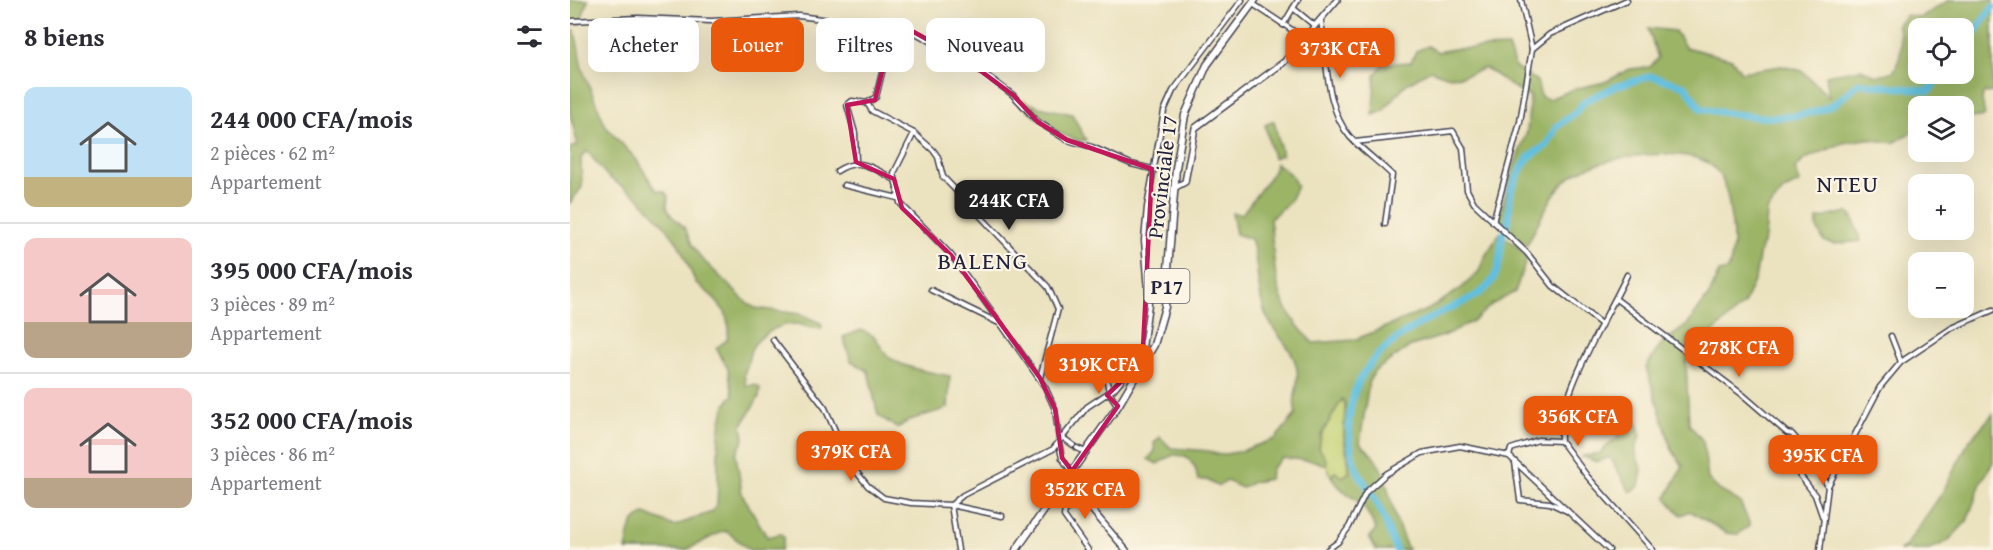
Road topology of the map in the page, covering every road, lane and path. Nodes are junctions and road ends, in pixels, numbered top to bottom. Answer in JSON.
{"nodes":[{"id":1,"x":1242,"y":0,"type":"edge"},
{"id":2,"x":1298,"y":0,"type":"edge"},
{"id":3,"x":1337,"y":0,"type":"edge"},
{"id":4,"x":1521,"y":0,"type":"edge"},
{"id":5,"x":1627,"y":0,"type":"edge"},
{"id":6,"x":1253,"y":2,"type":"edge"},
{"id":7,"x":1293,"y":8,"type":"junction"},
{"id":8,"x":816,"y":18,"type":"edge"},
{"id":9,"x":570,"y":21,"type":"edge"},
{"id":10,"x":1321,"y":21,"type":"junction"},
{"id":11,"x":1283,"y":25,"type":"junction"},
{"id":12,"x":1316,"y":27,"type":"junction"},
{"id":13,"x":914,"y":32,"type":"edge"},
{"id":14,"x":1304,"y":39,"type":"junction"},
{"id":15,"x":1532,"y":49,"type":"junction"},
{"id":16,"x":882,"y":72,"type":"edge"},
{"id":17,"x":867,"y":103,"type":"junction"},
{"id":18,"x":914,"y":133,"type":"junction"},
{"id":19,"x":1355,"y":142,"type":"junction"},
{"id":20,"x":856,"y":162,"type":"junction"},
{"id":21,"x":1152,"y":169,"type":"junction"},
{"id":22,"x":837,"y":171,"type":"dead end"},
{"id":23,"x":894,"y":179,"type":"junction"},
{"id":24,"x":844,"y":185,"type":"dead end"},
{"id":25,"x":1174,"y":188,"type":"junction"},
{"id":26,"x":898,"y":199,"type":"junction"},
{"id":27,"x":1493,"y":222,"type":"junction"},
{"id":28,"x":1385,"y":224,"type":"dead end"},
{"id":29,"x":1627,"y":275,"type":"dead end"},
{"id":30,"x":931,"y":290,"type":"dead end"},
{"id":31,"x":1616,"y":299,"type":"junction"},
{"id":32,"x":1993,"y":310,"type":"edge"},
{"id":33,"x":1001,"y":324,"type":"junction"},
{"id":34,"x":1601,"y":324,"type":"junction"},
{"id":35,"x":1891,"y":336,"type":"dead end"},
{"id":36,"x":773,"y":340,"type":"dead end"},
{"id":37,"x":1901,"y":362,"type":"junction"},
{"id":38,"x":1105,"y":371,"type":"dead end"},
{"id":39,"x":1040,"y":378,"type":"junction"},
{"id":40,"x":1110,"y":392,"type":"junction"},
{"id":41,"x":1118,"y":406,"type":"junction"},
{"id":42,"x":1060,"y":441,"type":"junction"},
{"id":43,"x":1561,"y":441,"type":"junction"},
{"id":44,"x":1085,"y":452,"type":"junction"},
{"id":45,"x":1509,"y":456,"type":"junction"},
{"id":46,"x":1515,"y":462,"type":"junction"},
{"id":47,"x":1793,"y":466,"type":"dead end"},
{"id":48,"x":1072,"y":471,"type":"junction"},
{"id":49,"x":1828,"y":486,"type":"junction"},
{"id":50,"x":1081,"y":494,"type":"junction"},
{"id":51,"x":951,"y":505,"type":"junction"},
{"id":52,"x":1570,"y":513,"type":"junction"},
{"id":53,"x":1002,"y":516,"type":"dead end"},
{"id":54,"x":1824,"y":522,"type":"junction"},
{"id":55,"x":958,"y":550,"type":"edge"},
{"id":56,"x":1016,"y":550,"type":"edge"},
{"id":57,"x":1088,"y":550,"type":"edge"},
{"id":58,"x":1126,"y":550,"type":"edge"},
{"id":59,"x":1327,"y":550,"type":"edge"},
{"id":60,"x":1609,"y":550,"type":"edge"},
{"id":61,"x":1653,"y":550,"type":"edge"},
{"id":62,"x":1820,"y":550,"type":"edge"}],
"edges":[{"from":1,"to":21,"type":"street"},
{"from":2,"to":7,"type":"street"},
{"from":3,"to":10,"type":"street"},
{"from":4,"to":15,"type":"street"},
{"from":5,"to":15,"type":"street"},
{"from":6,"to":11,"type":"street"},
{"from":6,"to":25,"type":"main road","name":"Provinciale 17","number":"P17"},
{"from":7,"to":11,"type":"street"},
{"from":7,"to":12,"type":"street"},
{"from":8,"to":9,"type":"street"},
{"from":10,"to":12,"type":"street"},
{"from":10,"to":19,"type":"street"},
{"from":11,"to":14,"type":"street"},
{"from":12,"to":14,"type":"street"},
{"from":13,"to":21,"type":"street"},
{"from":14,"to":25,"type":"street"},
{"from":15,"to":27,"type":"street"},
{"from":16,"to":17,"type":"street"},
{"from":17,"to":18,"type":"street"},
{"from":17,"to":20,"type":"street"},
{"from":18,"to":23,"type":"street"},
{"from":18,"to":39,"type":"street"},
{"from":19,"to":27,"type":"street"},
{"from":19,"to":28,"type":"street"},
{"from":20,"to":22,"type":"street"},
{"from":20,"to":23,"type":"street"},
{"from":21,"to":40,"type":"street"},
{"from":23,"to":26,"type":"street"},
{"from":24,"to":26,"type":"street"},
{"from":25,"to":41,"type":"main road","name":"Provinciale 17","number":"P17"},
{"from":26,"to":33,"type":"street"},
{"from":27,"to":34,"type":"street"},
{"from":29,"to":31,"type":"street"},
{"from":30,"to":33,"type":"street"},
{"from":31,"to":34,"type":"street"},
{"from":31,"to":49,"type":"street"},
{"from":32,"to":37,"type":"street"},
{"from":33,"to":39,"type":"street"},
{"from":34,"to":43,"type":"street"},
{"from":35,"to":37,"type":"street"},
{"from":36,"to":51,"type":"street"},
{"from":37,"to":49,"type":"street"},
{"from":38,"to":40,"type":"street"},
{"from":39,"to":42,"type":"street"},
{"from":40,"to":41,"type":"street"},
{"from":40,"to":42,"type":"street"},
{"from":41,"to":44,"type":"main road","name":"Provinciale 17","number":"P17"},
{"from":42,"to":44,"type":"street"},
{"from":42,"to":48,"type":"street"},
{"from":42,"to":51,"type":"street"},
{"from":43,"to":45,"type":"street"},
{"from":43,"to":61,"type":"street"},
{"from":44,"to":48,"type":"main road","name":"Provinciale 17","number":"P17"},
{"from":45,"to":46,"type":"street"},
{"from":45,"to":59,"type":"street"},
{"from":46,"to":52,"type":"street"},
{"from":46,"to":52,"type":"street"},
{"from":47,"to":54,"type":"street"},
{"from":48,"to":50,"type":"street"},
{"from":48,"to":56,"type":"main road","name":"Provinciale 17","number":"P17"},
{"from":49,"to":54,"type":"street"},
{"from":50,"to":57,"type":"street"},
{"from":50,"to":58,"type":"street"},
{"from":51,"to":53,"type":"street"},
{"from":51,"to":55,"type":"street"},
{"from":52,"to":60,"type":"street"},
{"from":54,"to":62,"type":"street"}]}
